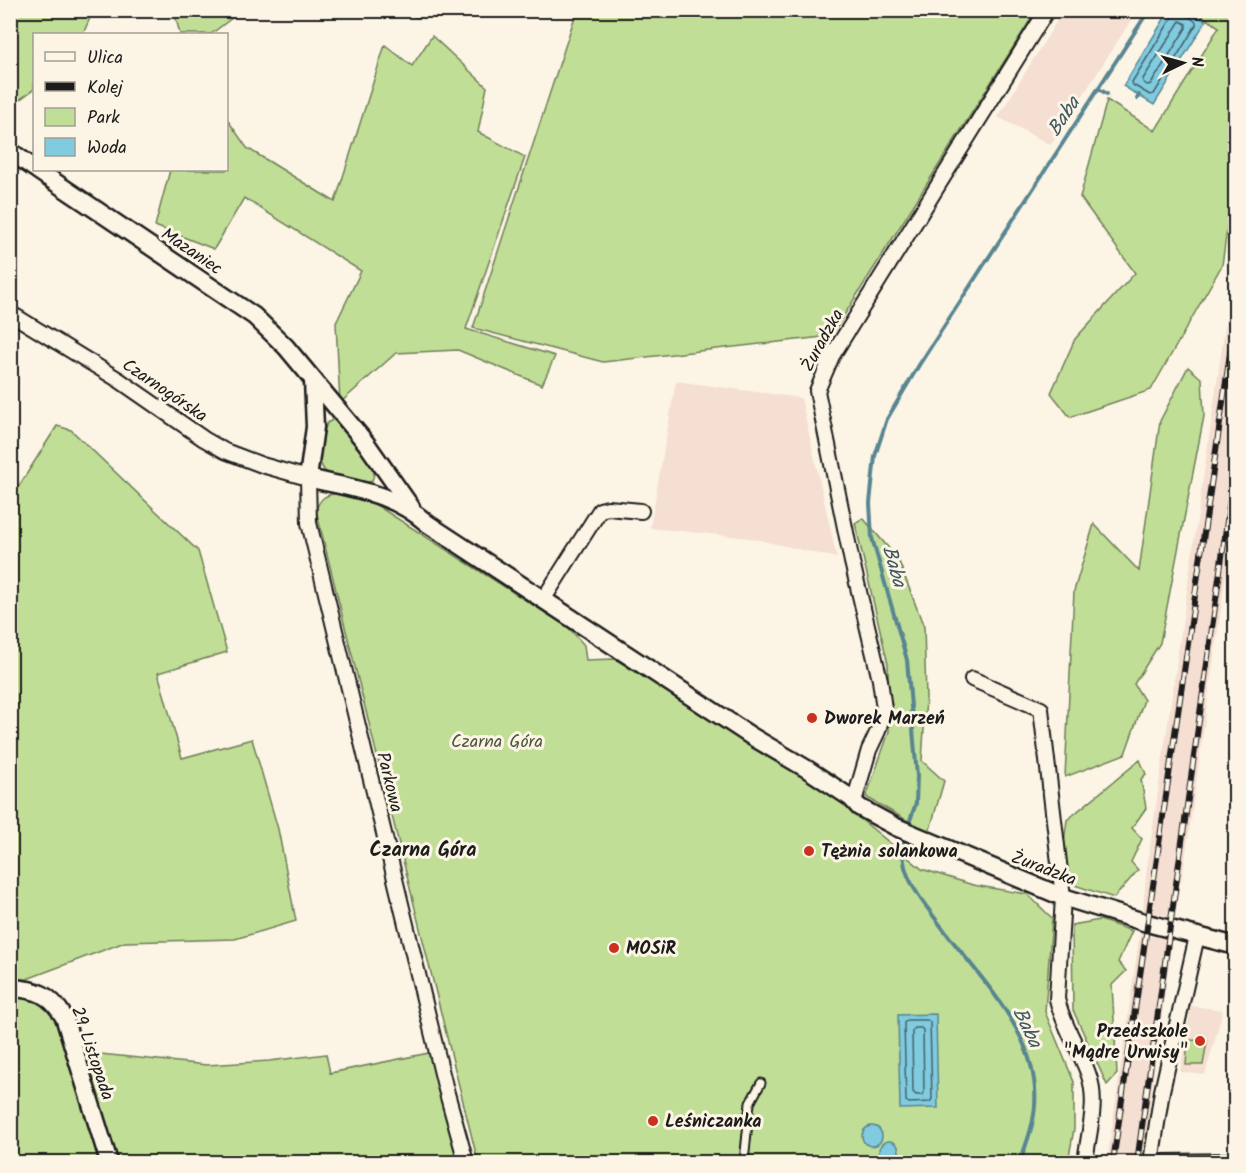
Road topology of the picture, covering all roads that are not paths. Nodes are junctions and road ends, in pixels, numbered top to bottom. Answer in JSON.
{"nodes":[{"id":1,"x":1047,"y":10,"type":"edge"},
{"id":2,"x":10,"y":151,"type":"edge"},
{"id":3,"x":33,"y":167,"type":"edge"},
{"id":4,"x":39,"y":171,"type":"edge"},
{"id":5,"x":10,"y":313,"type":"edge"},
{"id":6,"x":313,"y":380,"type":"junction"},
{"id":7,"x":348,"y":422,"type":"junction"},
{"id":8,"x":315,"y":427,"type":"junction"},
{"id":9,"x":382,"y":465,"type":"junction"},
{"id":10,"x":308,"y":478,"type":"junction"},
{"id":11,"x":358,"y":490,"type":"junction"},
{"id":12,"x":412,"y":510,"type":"junction"},
{"id":13,"x":641,"y":511,"type":"dead end"},
{"id":14,"x":543,"y":600,"type":"junction"},
{"id":15,"x":972,"y":679,"type":"dead end"},
{"id":16,"x":851,"y":798,"type":"junction"},
{"id":17,"x":1063,"y":897,"type":"junction"},
{"id":18,"x":1197,"y":936,"type":"junction"},
{"id":19,"x":1236,"y":946,"type":"edge"},
{"id":20,"x":10,"y":988,"type":"edge"},
{"id":21,"x":761,"y":1083,"type":"dead end"},
{"id":22,"x":1236,"y":1161,"type":"edge"},
{"id":23,"x":109,"y":1162,"type":"edge"},
{"id":24,"x":466,"y":1162,"type":"edge"},
{"id":25,"x":744,"y":1162,"type":"edge"},
{"id":26,"x":1085,"y":1162,"type":"edge"},
{"id":27,"x":1151,"y":1162,"type":"edge"},
{"id":28,"x":1162,"y":1162,"type":"edge"}],
"edges":[{"from":1,"to":16,"type":"street","name":"Żuradzka"},
{"from":2,"to":3,"type":"street","name":"Mazaniec"},
{"from":4,"to":6,"type":"street","name":"Mazaniec"},
{"from":5,"to":10,"type":"street","name":"Czarnogórska"},
{"from":6,"to":7,"type":"street","name":"Mazaniec"},
{"from":6,"to":8,"type":"street"},
{"from":7,"to":8,"type":"street"},
{"from":7,"to":9,"type":"street","name":"Mazaniec"},
{"from":8,"to":10,"type":"street"},
{"from":9,"to":11,"type":"street"},
{"from":9,"to":12,"type":"street","name":"Mazaniec"},
{"from":10,"to":11,"type":"street"},
{"from":10,"to":24,"type":"street","name":"Parkowa"},
{"from":11,"to":12,"type":"street"},
{"from":12,"to":14,"type":"street","name":"Żuradzka"},
{"from":13,"to":14,"type":"street"},
{"from":14,"to":16,"type":"street","name":"Żuradzka"},
{"from":15,"to":17,"type":"street"},
{"from":16,"to":17,"type":"street","name":"Żuradzka"},
{"from":17,"to":18,"type":"street","name":"Żuradzka"},
{"from":17,"to":26,"type":"street"},
{"from":18,"to":19,"type":"street","name":"Żuradzka"},
{"from":18,"to":27,"type":"street"},
{"from":20,"to":23,"type":"street","name":"29 Listopada"},
{"from":21,"to":25,"type":"lane"},
{"from":22,"to":28,"type":"street"}]}
